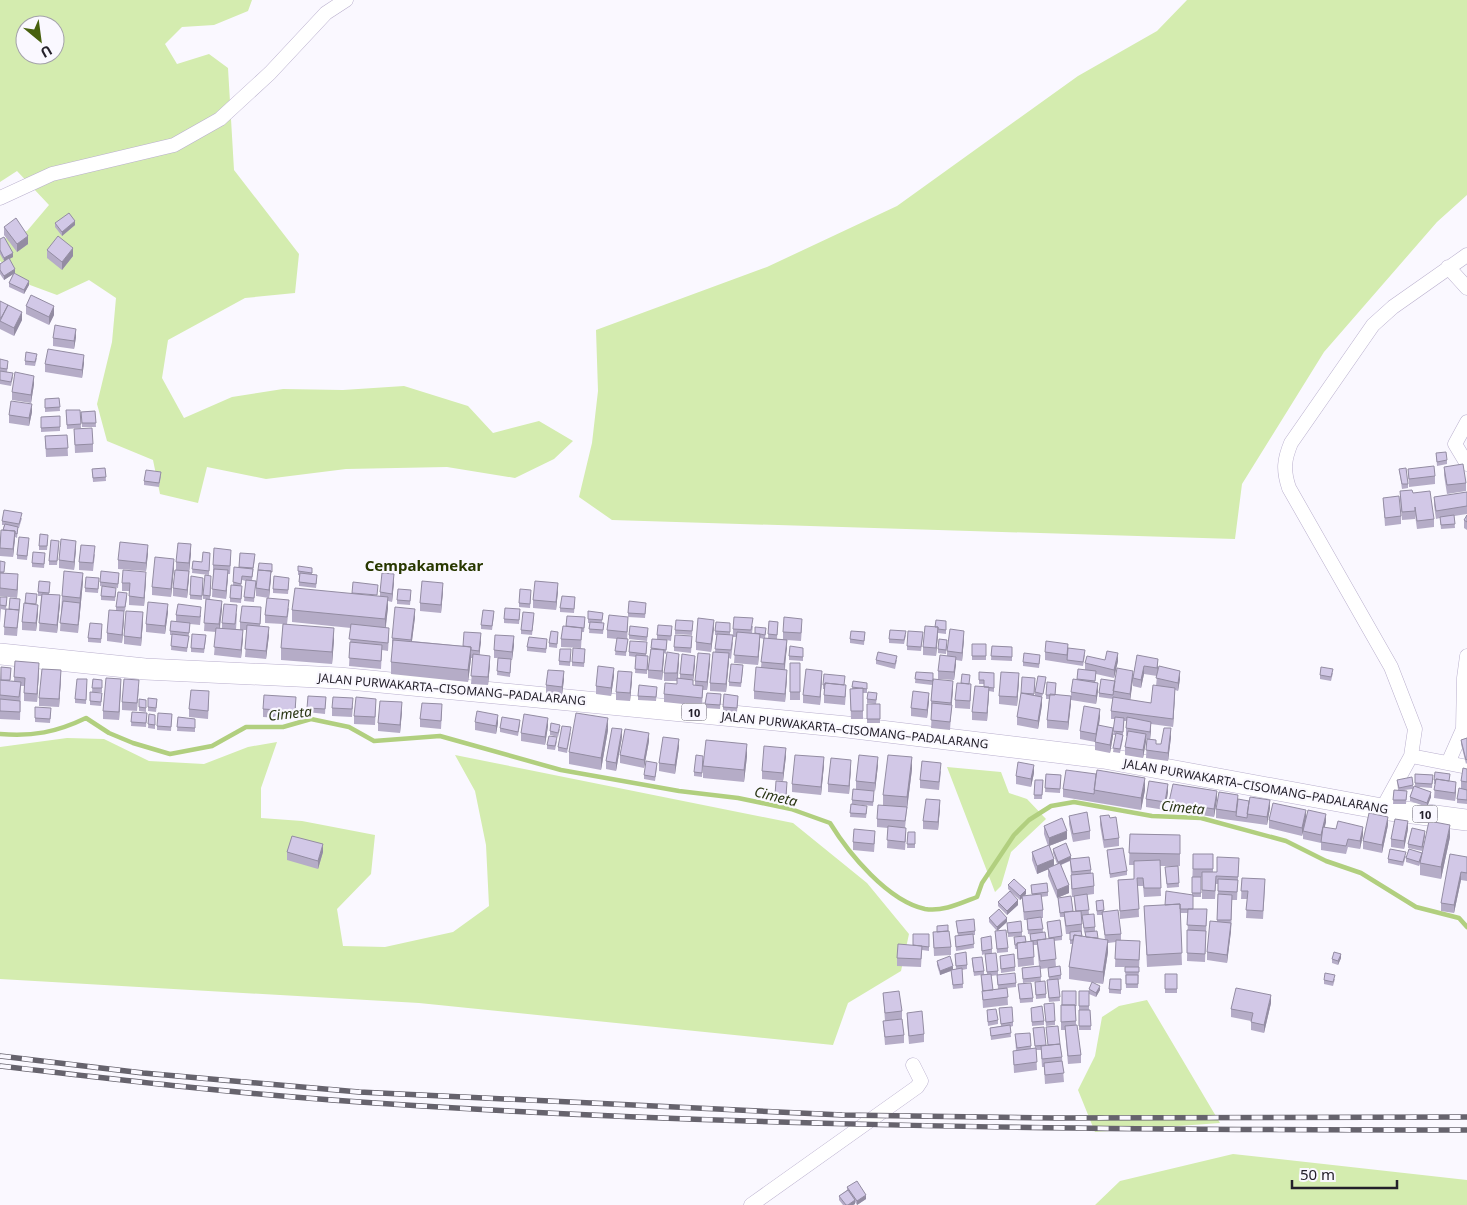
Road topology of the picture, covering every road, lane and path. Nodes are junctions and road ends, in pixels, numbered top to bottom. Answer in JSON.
{"nodes":[{"id":1,"x":346,"y":0,"type":"edge"},
{"id":2,"x":0,"y":198,"type":"edge"},
{"id":3,"x":1467,"y":255,"type":"edge"},
{"id":4,"x":1448,"y":268,"type":"junction"},
{"id":5,"x":1467,"y":288,"type":"edge"},
{"id":6,"x":1467,"y":422,"type":"edge"},
{"id":7,"x":1465,"y":459,"type":"edge"},
{"id":8,"x":0,"y":654,"type":"edge"},
{"id":9,"x":1467,"y":656,"type":"edge"},
{"id":10,"x":1411,"y":756,"type":"junction"},
{"id":11,"x":1448,"y":763,"type":"junction"},
{"id":12,"x":1467,"y":767,"type":"edge"},
{"id":13,"x":1382,"y":809,"type":"junction"},
{"id":14,"x":1467,"y":820,"type":"edge"},
{"id":15,"x":913,"y":1064,"type":"dead end"},
{"id":16,"x":750,"y":1205,"type":"edge"}],
"edges":[{"from":1,"to":2,"type":"street"},
{"from":3,"to":4,"type":"street"},
{"from":4,"to":5,"type":"street"},
{"from":4,"to":10,"type":"street"},
{"from":6,"to":7,"type":"street"},
{"from":8,"to":13,"type":"highway","name":"JALAN PURWAKARTA–CISOMANG–PADALARANG","number":"10"},
{"from":9,"to":11,"type":"street"},
{"from":10,"to":11,"type":"street"},
{"from":10,"to":13,"type":"street"},
{"from":11,"to":12,"type":"street"},
{"from":13,"to":14,"type":"highway","name":"JALAN PURWAKARTA–CISOMANG–PADALARANG","number":"10"},
{"from":15,"to":16,"type":"street"}]}
